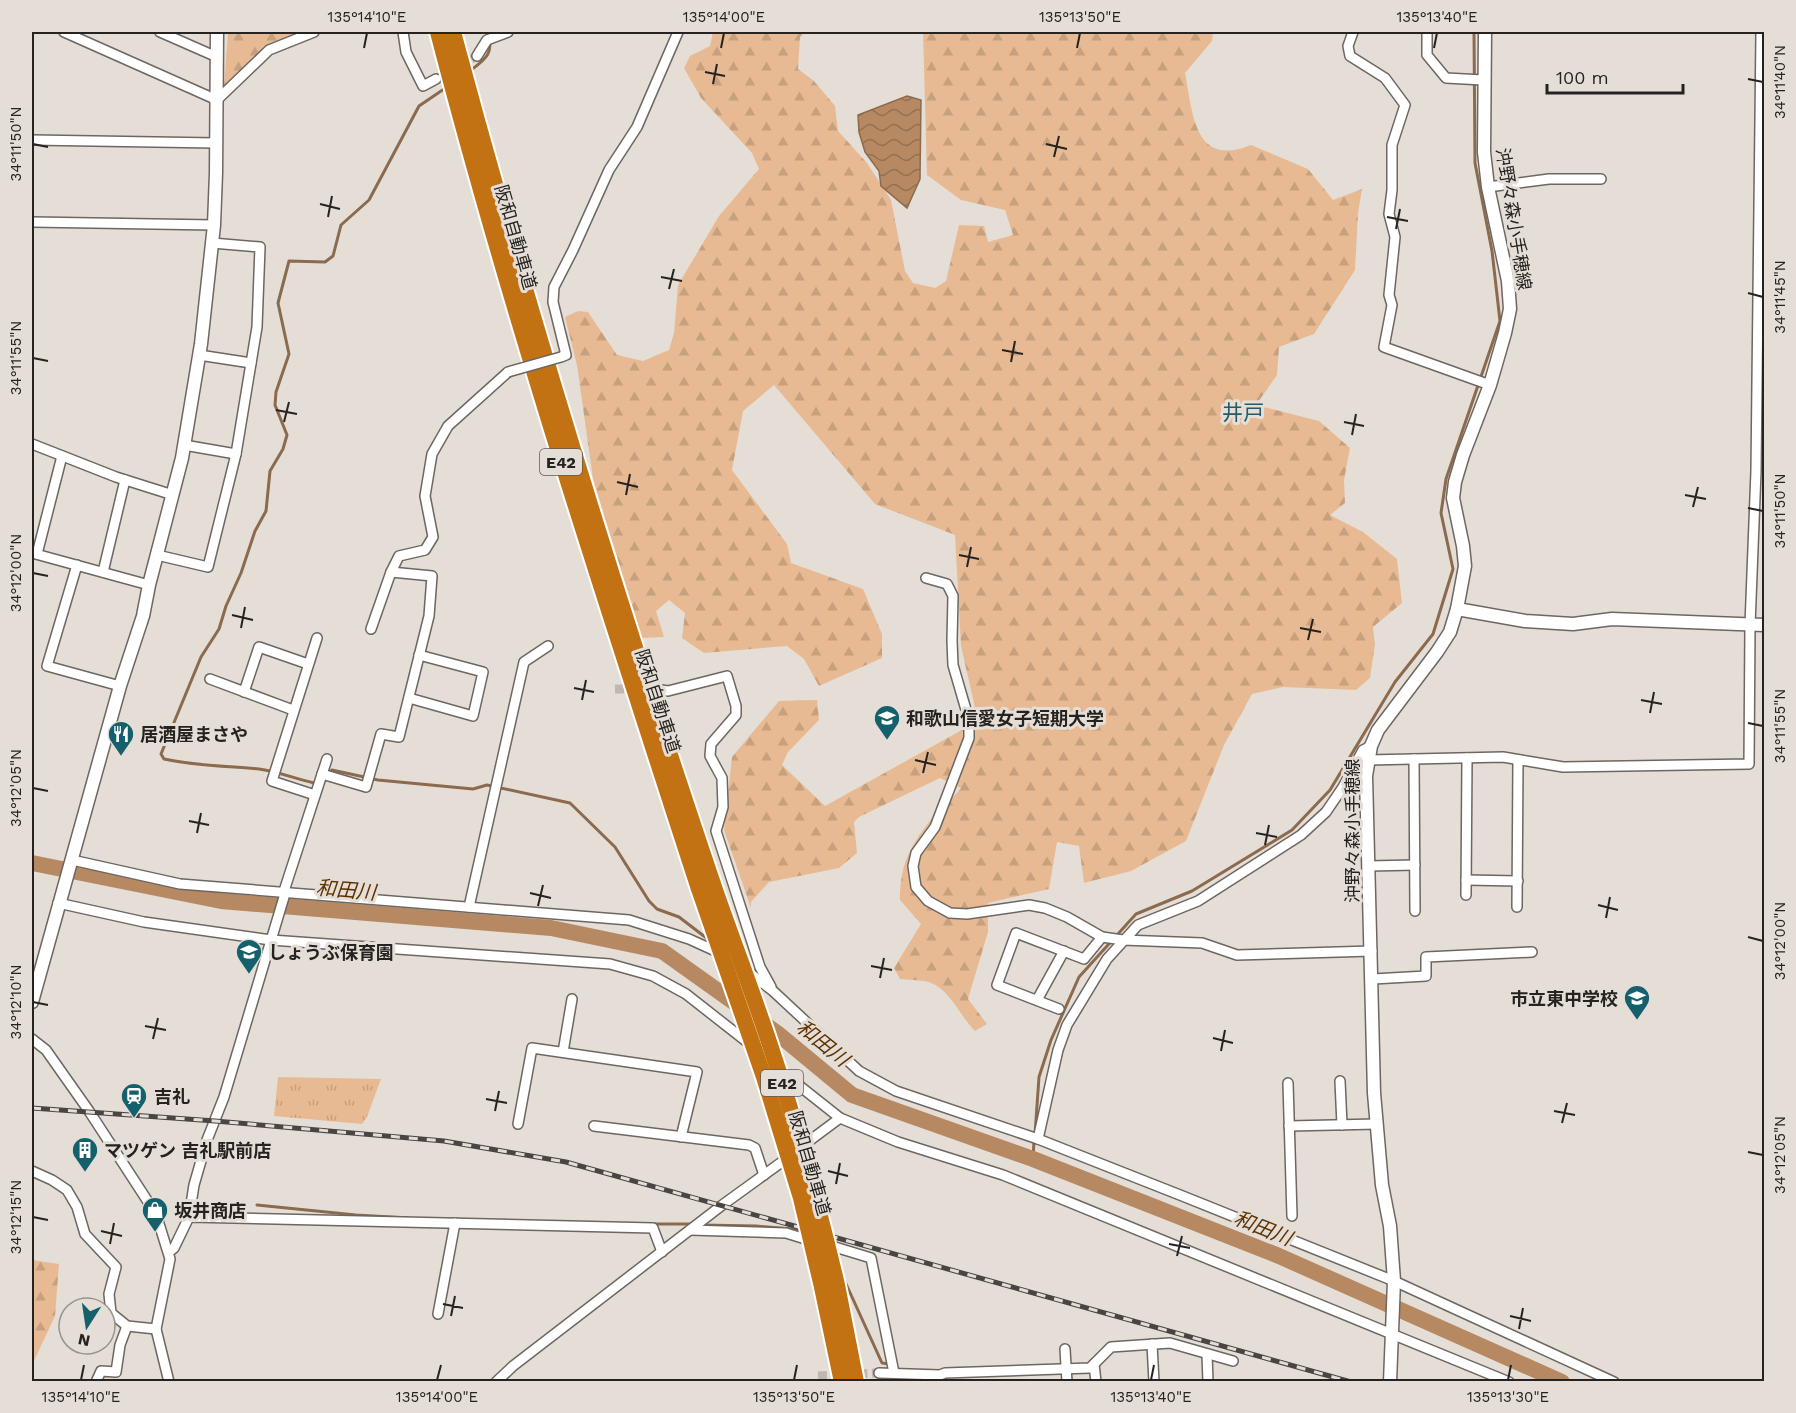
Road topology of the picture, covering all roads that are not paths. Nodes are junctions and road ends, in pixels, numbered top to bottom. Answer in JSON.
{"nodes":[{"id":1,"x":64,"y":32,"type":"edge"},
{"id":2,"x":160,"y":32,"type":"edge"},
{"id":3,"x":217,"y":32,"type":"edge"},
{"id":4,"x":314,"y":32,"type":"edge"},
{"id":5,"x":403,"y":32,"type":"edge"},
{"id":6,"x":438,"y":32,"type":"edge"},
{"id":7,"x":453,"y":32,"type":"edge"},
{"id":8,"x":508,"y":32,"type":"edge"},
{"id":9,"x":678,"y":32,"type":"edge"},
{"id":10,"x":1353,"y":32,"type":"edge"},
{"id":11,"x":1427,"y":32,"type":"edge"},
{"id":12,"x":1485,"y":32,"type":"edge"},
{"id":13,"x":1761,"y":32,"type":"edge"},
{"id":14,"x":477,"y":56,"type":"tunnel mouth"},
{"id":15,"x":217,"y":57,"type":"junction"},
{"id":16,"x":436,"y":79,"type":"dead end"},
{"id":17,"x":1483,"y":80,"type":"junction"},
{"id":18,"x":217,"y":100,"type":"junction"},
{"id":19,"x":32,"y":140,"type":"edge"},
{"id":20,"x":216,"y":143,"type":"junction"},
{"id":21,"x":1601,"y":178,"type":"dead end"},
{"id":22,"x":1488,"y":187,"type":"junction"},
{"id":23,"x":1762,"y":188,"type":"edge"},
{"id":24,"x":32,"y":222,"type":"edge"},
{"id":25,"x":214,"y":225,"type":"junction"},
{"id":26,"x":212,"y":243,"type":"junction"},
{"id":27,"x":199,"y":355,"type":"junction"},
{"id":28,"x":251,"y":363,"type":"junction"},
{"id":29,"x":1490,"y":385,"type":"junction"},
{"id":30,"x":32,"y":444,"type":"edge"},
{"id":31,"x":184,"y":445,"type":"junction"},
{"id":32,"x":236,"y":454,"type":"junction"},
{"id":33,"x":62,"y":456,"type":"junction"},
{"id":34,"x":125,"y":480,"type":"junction"},
{"id":35,"x":173,"y":495,"type":"junction"},
{"id":36,"x":34,"y":553,"type":"edge"},
{"id":37,"x":157,"y":555,"type":"junction"},
{"id":38,"x":77,"y":565,"type":"junction"},
{"id":39,"x":103,"y":572,"type":"junction"},
{"id":40,"x":391,"y":572,"type":"junction"},
{"id":41,"x":926,"y":578,"type":"dead end"},
{"id":42,"x":149,"y":585,"type":"junction"},
{"id":43,"x":1457,"y":609,"type":"junction"},
{"id":44,"x":1750,"y":625,"type":"junction"},
{"id":45,"x":1764,"y":625,"type":"edge"},
{"id":46,"x":371,"y":629,"type":"dead end"},
{"id":47,"x":317,"y":638,"type":"dead end"},
{"id":48,"x":548,"y":646,"type":"dead end"},
{"id":49,"x":419,"y":655,"type":"junction"},
{"id":50,"x":308,"y":664,"type":"junction"},
{"id":51,"x":210,"y":679,"type":"dead end"},
{"id":52,"x":120,"y":686,"type":"junction"},
{"id":53,"x":661,"y":690,"type":"dead end"},
{"id":54,"x":244,"y":692,"type":"junction"},
{"id":55,"x":409,"y":698,"type":"junction"},
{"id":56,"x":293,"y":710,"type":"junction"},
{"id":57,"x":1371,"y":746,"type":"junction"},
{"id":58,"x":1467,"y":758,"type":"junction"},
{"id":59,"x":327,"y":759,"type":"dead end"},
{"id":60,"x":1414,"y":759,"type":"junction"},
{"id":61,"x":1368,"y":760,"type":"junction"},
{"id":62,"x":1518,"y":760,"type":"junction"},
{"id":63,"x":322,"y":774,"type":"junction"},
{"id":64,"x":315,"y":795,"type":"junction"},
{"id":65,"x":71,"y":862,"type":"junction"},
{"id":66,"x":1415,"y":865,"type":"junction"},
{"id":67,"x":1369,"y":866,"type":"junction"},
{"id":68,"x":1466,"y":880,"type":"junction"},
{"id":69,"x":1518,"y":881,"type":"junction"},
{"id":70,"x":706,"y":886,"type":"junction"},
{"id":71,"x":284,"y":894,"type":"junction"},
{"id":72,"x":1466,"y":895,"type":"dead end"},
{"id":73,"x":58,"y":903,"type":"junction"},
{"id":74,"x":469,"y":907,"type":"junction"},
{"id":75,"x":1517,"y":907,"type":"dead end"},
{"id":76,"x":1415,"y":911,"type":"dead end"},
{"id":77,"x":1102,"y":937,"type":"junction"},
{"id":78,"x":271,"y":938,"type":"junction"},
{"id":79,"x":1123,"y":940,"type":"junction"},
{"id":80,"x":1064,"y":951,"type":"junction"},
{"id":81,"x":1372,"y":951,"type":"junction"},
{"id":82,"x":1532,"y":952,"type":"dead end"},
{"id":83,"x":1373,"y":979,"type":"junction"},
{"id":84,"x":773,"y":992,"type":"junction"},
{"id":85,"x":572,"y":999,"type":"dead end"},
{"id":86,"x":1037,"y":1000,"type":"junction"},
{"id":87,"x":32,"y":1002,"type":"edge"},
{"id":88,"x":1059,"y":1009,"type":"dead end"},
{"id":89,"x":32,"y":1039,"type":"edge"},
{"id":90,"x":563,"y":1052,"type":"junction"},
{"id":91,"x":1340,"y":1081,"type":"dead end"},
{"id":92,"x":1288,"y":1083,"type":"dead end"},
{"id":93,"x":840,"y":1118,"type":"junction"},
{"id":94,"x":518,"y":1124,"type":"dead end"},
{"id":95,"x":1377,"y":1124,"type":"junction"},
{"id":96,"x":1342,"y":1125,"type":"junction"},
{"id":97,"x":594,"y":1126,"type":"dead end"},
{"id":98,"x":1289,"y":1126,"type":"junction"},
{"id":99,"x":681,"y":1137,"type":"junction"},
{"id":100,"x":1038,"y":1139,"type":"junction"},
{"id":101,"x":32,"y":1171,"type":"edge"},
{"id":102,"x":764,"y":1175,"type":"junction"},
{"id":103,"x":189,"y":1216,"type":"junction"},
{"id":104,"x":1292,"y":1216,"type":"dead end"},
{"id":105,"x":455,"y":1223,"type":"junction"},
{"id":106,"x":690,"y":1230,"type":"junction"},
{"id":107,"x":169,"y":1252,"type":"junction"},
{"id":108,"x":662,"y":1252,"type":"junction"},
{"id":109,"x":1394,"y":1284,"type":"junction"},
{"id":110,"x":830,"y":1286,"type":"junction"},
{"id":111,"x":438,"y":1314,"type":"dead end"},
{"id":112,"x":127,"y":1326,"type":"junction"},
{"id":113,"x":156,"y":1329,"type":"junction"},
{"id":114,"x":1391,"y":1331,"type":"junction"},
{"id":115,"x":1152,"y":1344,"type":"junction"},
{"id":116,"x":1065,"y":1349,"type":"dead end"},
{"id":117,"x":1207,"y":1354,"type":"junction"},
{"id":118,"x":1233,"y":1361,"type":"dead end"},
{"id":119,"x":1094,"y":1364,"type":"junction"},
{"id":120,"x":1066,"y":1369,"type":"junction"},
{"id":121,"x":879,"y":1373,"type":"tunnel mouth"},
{"id":122,"x":894,"y":1373,"type":"junction"},
{"id":123,"x":914,"y":1377,"type":"edge"},
{"id":124,"x":961,"y":1377,"type":"edge"},
{"id":125,"x":96,"y":1382,"type":"edge"},
{"id":126,"x":169,"y":1382,"type":"edge"},
{"id":127,"x":496,"y":1382,"type":"edge"},
{"id":128,"x":842,"y":1382,"type":"edge"},
{"id":129,"x":856,"y":1382,"type":"edge"},
{"id":130,"x":1067,"y":1382,"type":"edge"},
{"id":131,"x":1096,"y":1382,"type":"edge"},
{"id":132,"x":1154,"y":1382,"type":"edge"},
{"id":133,"x":1208,"y":1382,"type":"edge"},
{"id":134,"x":1390,"y":1382,"type":"edge"},
{"id":135,"x":1509,"y":1382,"type":"edge"},
{"id":136,"x":1614,"y":1382,"type":"edge"}],
"edges":[{"from":1,"to":18,"type":"street"},
{"from":2,"to":15,"type":"street"},
{"from":3,"to":15,"type":"main road"},
{"from":4,"to":18,"type":"street"},
{"from":5,"to":16,"type":"street"},
{"from":6,"to":70,"type":"highway","name":"阪和自動車道","number":"E42"},
{"from":7,"to":70,"type":"highway","name":"阪和自動車道","number":"E42"},
{"from":8,"to":14,"type":"street"},
{"from":9,"to":40,"type":"street","bridge":true},
{"from":10,"to":29,"type":"street"},
{"from":11,"to":17,"type":"street"},
{"from":12,"to":17,"type":"main road","name":"沖野々森小手穂線"},
{"from":13,"to":23,"type":"street"},
{"from":15,"to":18,"type":"main road"},
{"from":17,"to":22,"type":"main road","name":"沖野々森小手穂線"},
{"from":18,"to":20,"type":"main road"},
{"from":19,"to":20,"type":"street"},
{"from":20,"to":25,"type":"main road"},
{"from":21,"to":22,"type":"street"},
{"from":22,"to":29,"type":"main road","name":"沖野々森小手穂線"},
{"from":23,"to":44,"type":"street"},
{"from":24,"to":25,"type":"street"},
{"from":25,"to":26,"type":"main road"},
{"from":26,"to":27,"type":"main road"},
{"from":26,"to":28,"type":"street"},
{"from":27,"to":28,"type":"street"},
{"from":27,"to":31,"type":"main road"},
{"from":28,"to":32,"type":"street"},
{"from":29,"to":43,"type":"main road","name":"沖野々森小手穂線"},
{"from":30,"to":33,"type":"street"},
{"from":31,"to":32,"type":"street"},
{"from":31,"to":35,"type":"main road"},
{"from":32,"to":37,"type":"street"},
{"from":33,"to":34,"type":"street"},
{"from":33,"to":36,"type":"street"},
{"from":34,"to":35,"type":"street"},
{"from":34,"to":39,"type":"street"},
{"from":35,"to":37,"type":"main road"},
{"from":36,"to":38,"type":"street"},
{"from":37,"to":42,"type":"main road"},
{"from":38,"to":39,"type":"street"},
{"from":38,"to":52,"type":"street"},
{"from":39,"to":42,"type":"street"},
{"from":40,"to":46,"type":"street"},
{"from":40,"to":49,"type":"street"},
{"from":41,"to":77,"type":"street"},
{"from":42,"to":52,"type":"main road"},
{"from":43,"to":44,"type":"main road"},
{"from":43,"to":57,"type":"main road","name":"沖野々森小手穂線"},
{"from":44,"to":45,"type":"main road"},
{"from":44,"to":62,"type":"street"},
{"from":47,"to":50,"type":"street"},
{"from":48,"to":74,"type":"street"},
{"from":49,"to":55,"type":"street"},
{"from":49,"to":55,"type":"street"},
{"from":50,"to":54,"type":"street"},
{"from":50,"to":56,"type":"street"},
{"from":51,"to":54,"type":"street"},
{"from":52,"to":65,"type":"main road"},
{"from":53,"to":84,"type":"street"},
{"from":54,"to":56,"type":"street"},
{"from":55,"to":63,"type":"street"},
{"from":56,"to":64,"type":"street"},
{"from":57,"to":61,"type":"main road","name":"沖野々森小手穂線"},
{"from":57,"to":79,"type":"street"},
{"from":58,"to":60,"type":"street"},
{"from":58,"to":62,"type":"street"},
{"from":58,"to":68,"type":"street"},
{"from":59,"to":63,"type":"street"},
{"from":60,"to":61,"type":"street"},
{"from":60,"to":66,"type":"street"},
{"from":61,"to":67,"type":"main road","name":"沖野々森小手穂線"},
{"from":62,"to":69,"type":"street"},
{"from":63,"to":64,"type":"street"},
{"from":64,"to":71,"type":"street"},
{"from":65,"to":71,"type":"street"},
{"from":65,"to":73,"type":"main road"},
{"from":66,"to":67,"type":"street"},
{"from":66,"to":76,"type":"street"},
{"from":67,"to":81,"type":"main road","name":"沖野々森小手穂線"},
{"from":68,"to":69,"type":"street"},
{"from":68,"to":72,"type":"street"},
{"from":69,"to":75,"type":"street"},
{"from":70,"to":110,"type":"highway","name":"阪和自動車道","number":"E42","bridge":true},
{"from":71,"to":74,"type":"street"},
{"from":71,"to":78,"type":"street"},
{"from":73,"to":78,"type":"street"},
{"from":73,"to":87,"type":"main road"},
{"from":74,"to":84,"type":"street"},
{"from":77,"to":79,"type":"street"},
{"from":77,"to":80,"type":"street"},
{"from":78,"to":93,"type":"street"},
{"from":78,"to":103,"type":"street"},
{"from":79,"to":81,"type":"street"},
{"from":79,"to":100,"type":"street"},
{"from":80,"to":86,"type":"street"},
{"from":80,"to":86,"type":"street"},
{"from":81,"to":83,"type":"main road","name":"沖野々森小手穂線"},
{"from":82,"to":83,"type":"street"},
{"from":83,"to":95,"type":"main road","name":"沖野々森小手穂線"},
{"from":84,"to":100,"type":"street"},
{"from":85,"to":90,"type":"street"},
{"from":86,"to":88,"type":"street"},
{"from":89,"to":107,"type":"street"},
{"from":90,"to":94,"type":"street"},
{"from":90,"to":99,"type":"street"},
{"from":91,"to":96,"type":"street"},
{"from":92,"to":98,"type":"street"},
{"from":93,"to":102,"type":"street"},
{"from":93,"to":114,"type":"street"},
{"from":95,"to":96,"type":"street"},
{"from":95,"to":109,"type":"main road","name":"沖野々森小手穂線"},
{"from":96,"to":98,"type":"street"},
{"from":97,"to":99,"type":"street"},
{"from":98,"to":104,"type":"street"},
{"from":99,"to":102,"type":"street"},
{"from":100,"to":109,"type":"street"},
{"from":101,"to":112,"type":"street"},
{"from":102,"to":106,"type":"street"},
{"from":103,"to":105,"type":"street"},
{"from":103,"to":107,"type":"street"},
{"from":105,"to":108,"type":"street"},
{"from":105,"to":111,"type":"street"},
{"from":106,"to":108,"type":"street"},
{"from":106,"to":122,"type":"street"},
{"from":107,"to":113,"type":"street"},
{"from":108,"to":127,"type":"street"},
{"from":109,"to":114,"type":"main road","name":"沖野々森小手穂線"},
{"from":109,"to":136,"type":"street"},
{"from":110,"to":128,"type":"highway","name":"阪和自動車道","number":"E42"},
{"from":110,"to":129,"type":"highway","name":"阪和自動車道","number":"E42"},
{"from":112,"to":113,"type":"street"},
{"from":112,"to":125,"type":"street"},
{"from":113,"to":126,"type":"street"},
{"from":114,"to":134,"type":"main road","name":"沖野々森小手穂線"},
{"from":114,"to":135,"type":"street"},
{"from":115,"to":117,"type":"street"},
{"from":115,"to":119,"type":"street"},
{"from":115,"to":132,"type":"street"},
{"from":116,"to":120,"type":"street"},
{"from":117,"to":118,"type":"street"},
{"from":117,"to":133,"type":"street"},
{"from":119,"to":120,"type":"street"},
{"from":119,"to":131,"type":"street"},
{"from":120,"to":124,"type":"street"},
{"from":120,"to":130,"type":"street"},
{"from":121,"to":122,"type":"street"},
{"from":122,"to":123,"type":"street"},
{"from":123,"to":124,"type":"street"}]}
